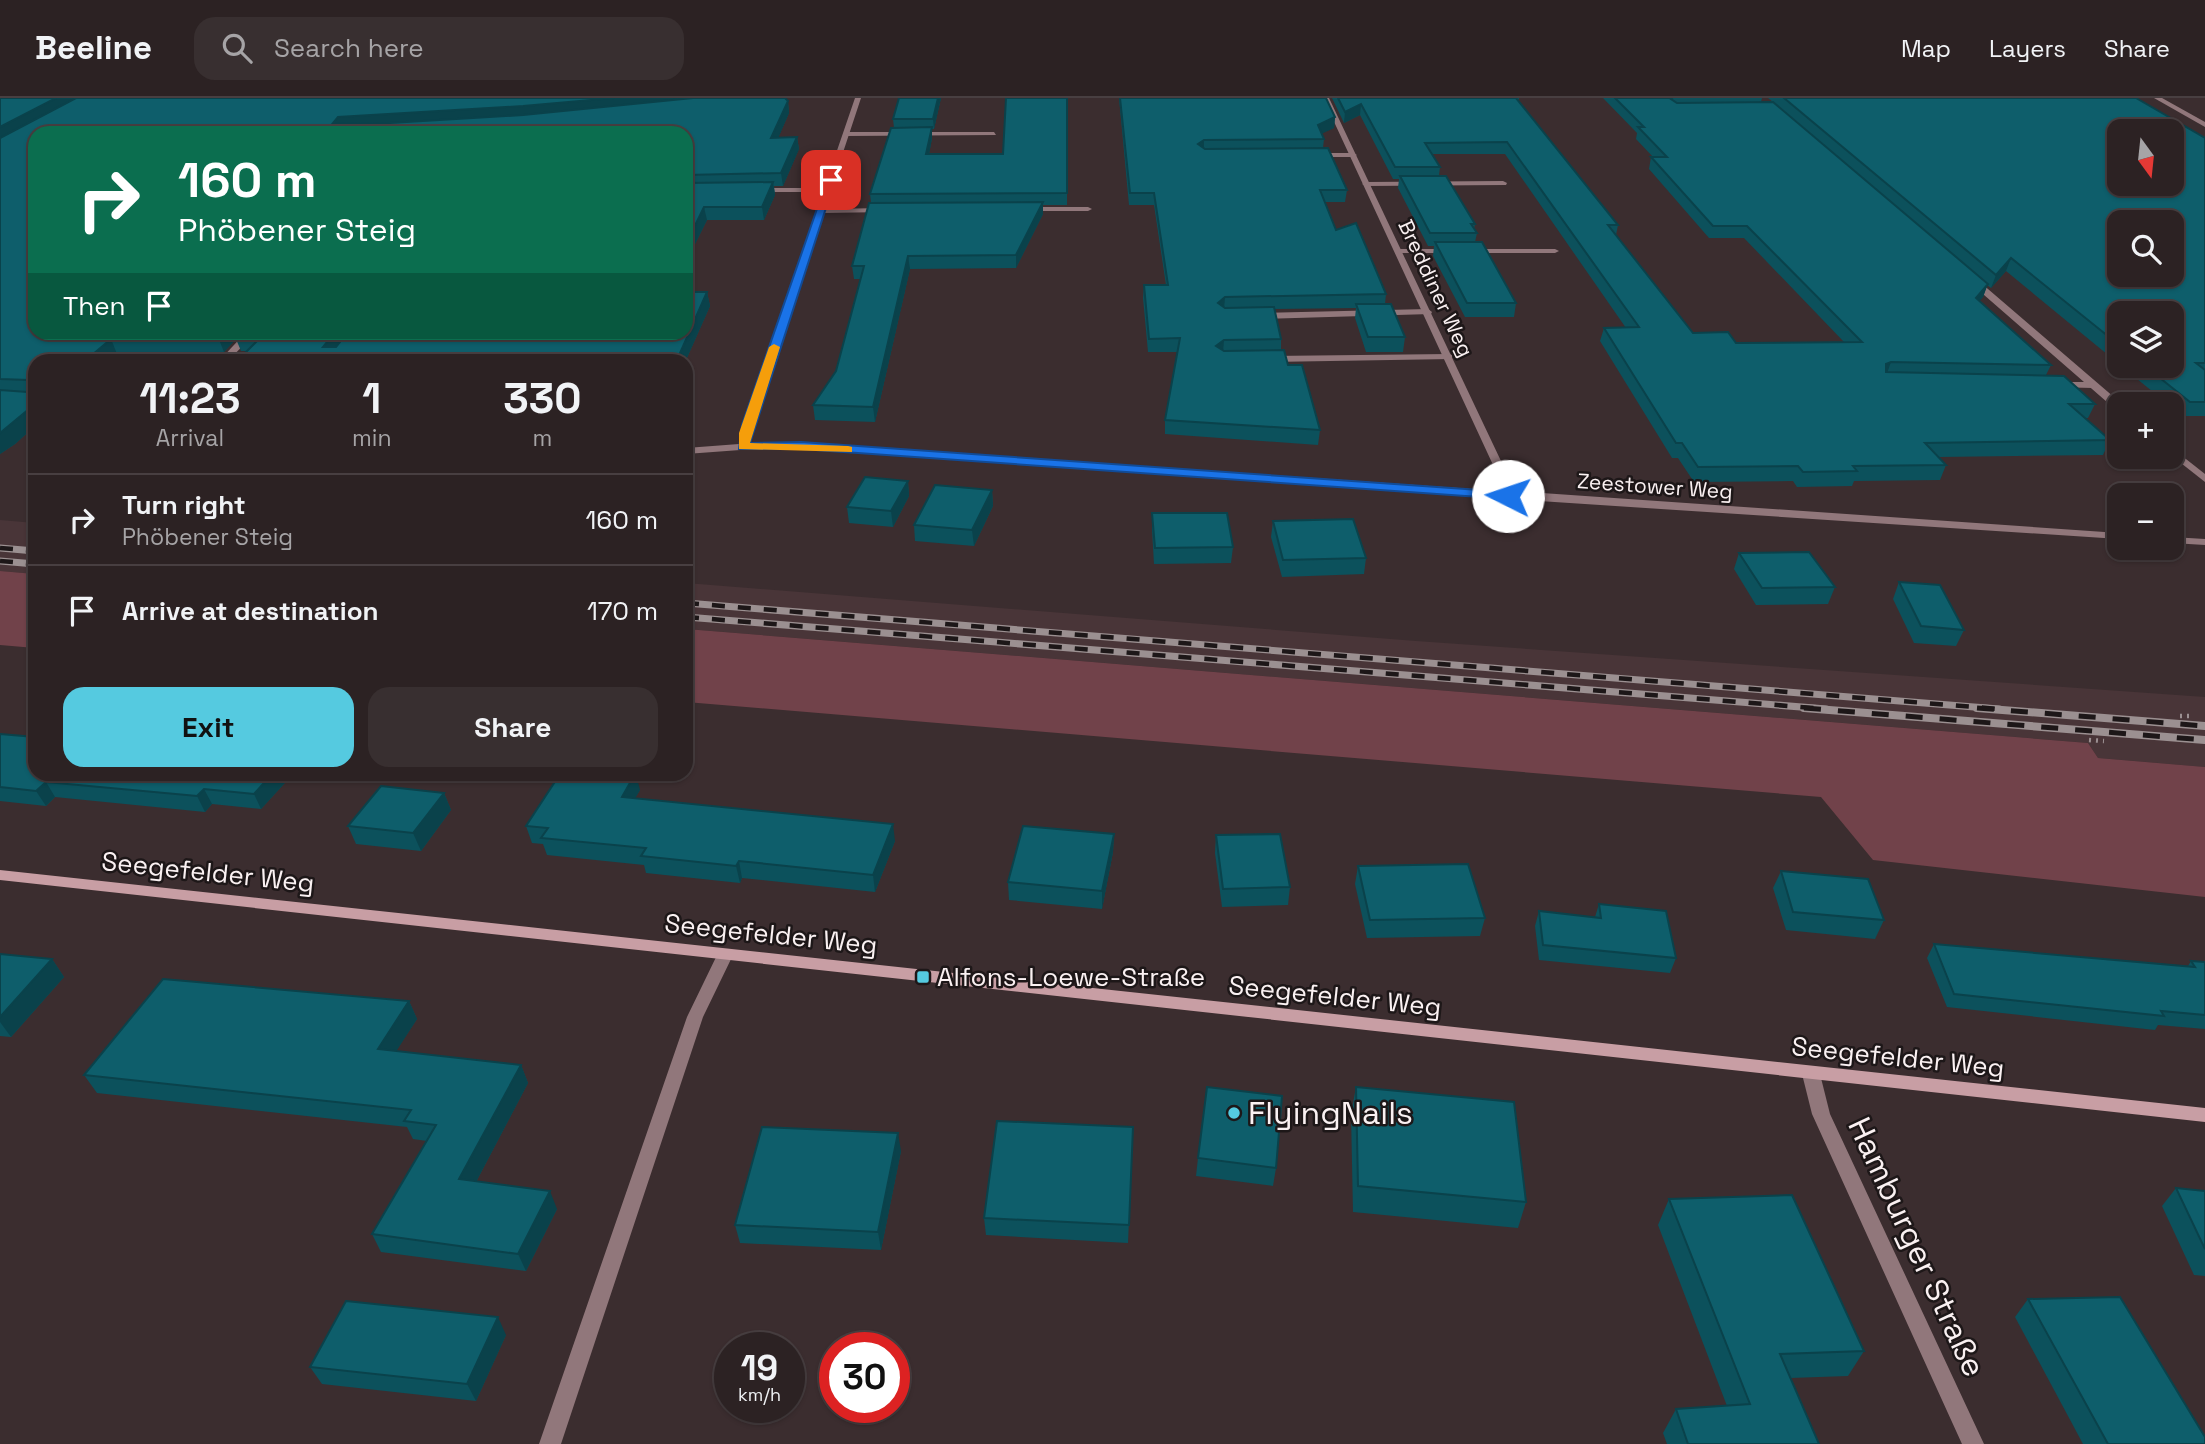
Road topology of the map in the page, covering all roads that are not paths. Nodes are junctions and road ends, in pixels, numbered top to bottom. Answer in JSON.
{"nodes":[{"id":1,"x":858,"y":98,"type":"edge"},
{"id":2,"x":1326,"y":98,"type":"edge"},
{"id":3,"x":2157,"y":98,"type":"edge"},
{"id":4,"x":2205,"y":125,"type":"edge"},
{"id":5,"x":846,"y":134,"type":"junction"},
{"id":6,"x":994,"y":134,"type":"dead end"},
{"id":7,"x":1298,"y":155,"type":"edge"},
{"id":8,"x":1353,"y":155,"type":"junction"},
{"id":9,"x":1503,"y":183,"type":"dead end"},
{"id":10,"x":1366,"y":184,"type":"junction"},
{"id":11,"x":750,"y":190,"type":"edge"},
{"id":12,"x":828,"y":190,"type":"junction"},
{"id":13,"x":1021,"y":209,"type":"edge"},
{"id":14,"x":1088,"y":209,"type":"dead end"},
{"id":15,"x":901,"y":210,"type":"edge"},
{"id":16,"x":821,"y":211,"type":"junction"},
{"id":17,"x":1399,"y":251,"type":"junction"},
{"id":18,"x":1555,"y":251,"type":"dead end"},
{"id":19,"x":1966,"y":275,"type":"edge"},
{"id":20,"x":1428,"y":312,"type":"junction"},
{"id":21,"x":1251,"y":316,"type":"edge"},
{"id":22,"x":244,"y":340,"type":"edge"},
{"id":23,"x":230,"y":354,"type":"edge"},
{"id":24,"x":1449,"y":357,"type":"junction"},
{"id":25,"x":1263,"y":359,"type":"edge"},
{"id":26,"x":2042,"y":385,"type":"edge"},
{"id":27,"x":2094,"y":385,"type":"junction"},
{"id":28,"x":2107,"y":396,"type":"edge"},
{"id":29,"x":744,"y":447,"type":"junction"},
{"id":30,"x":693,"y":451,"type":"edge"},
{"id":31,"x":2184,"y":461,"type":"edge"},
{"id":32,"x":2205,"y":479,"type":"edge"},
{"id":33,"x":1508,"y":496,"type":"junction"},
{"id":34,"x":2107,"y":535,"type":"edge"},
{"id":35,"x":2184,"y":541,"type":"edge"},
{"id":36,"x":2205,"y":542,"type":"edge"},
{"id":37,"x":0,"y":875,"type":"edge"},
{"id":38,"x":725,"y":955,"type":"junction"},
{"id":39,"x":1811,"y":1074,"type":"junction"},
{"id":40,"x":2205,"y":1115,"type":"edge"},
{"id":41,"x":550,"y":1444,"type":"edge"},
{"id":42,"x":1973,"y":1444,"type":"edge"}],
"edges":[{"from":1,"to":5,"type":"street"},
{"from":2,"to":8,"type":"street","name":"Breddiner Weg"},
{"from":3,"to":4,"type":"street"},
{"from":5,"to":6,"type":"street"},
{"from":5,"to":12,"type":"street"},
{"from":7,"to":8,"type":"street"},
{"from":8,"to":10,"type":"street","name":"Breddiner Weg"},
{"from":9,"to":10,"type":"street"},
{"from":10,"to":17,"type":"street","name":"Breddiner Weg"},
{"from":11,"to":12,"type":"street"},
{"from":12,"to":16,"type":"street"},
{"from":13,"to":14,"type":"street"},
{"from":15,"to":16,"type":"street"},
{"from":16,"to":29,"type":"street"},
{"from":17,"to":18,"type":"street"},
{"from":17,"to":20,"type":"street","name":"Breddiner Weg"},
{"from":19,"to":27,"type":"street"},
{"from":20,"to":21,"type":"street"},
{"from":20,"to":24,"type":"street","name":"Breddiner Weg"},
{"from":22,"to":23,"type":"street"},
{"from":24,"to":25,"type":"street"},
{"from":24,"to":33,"type":"street","name":"Breddiner Weg"},
{"from":26,"to":27,"type":"street"},
{"from":27,"to":28,"type":"street"},
{"from":29,"to":30,"type":"street","name":"Zeestower Weg"},
{"from":29,"to":33,"type":"street","name":"Zeestower Weg"},
{"from":31,"to":32,"type":"street"},
{"from":33,"to":34,"type":"street","name":"Zeestower Weg"},
{"from":35,"to":36,"type":"street"},
{"from":37,"to":38,"type":"street","name":"Seegefelder Weg"},
{"from":38,"to":39,"type":"street","name":"Seegefelder Weg"},
{"from":38,"to":41,"type":"street"},
{"from":39,"to":40,"type":"street","name":"Seegefelder Weg"},
{"from":39,"to":42,"type":"street","name":"Hamburger Straße"}]}
